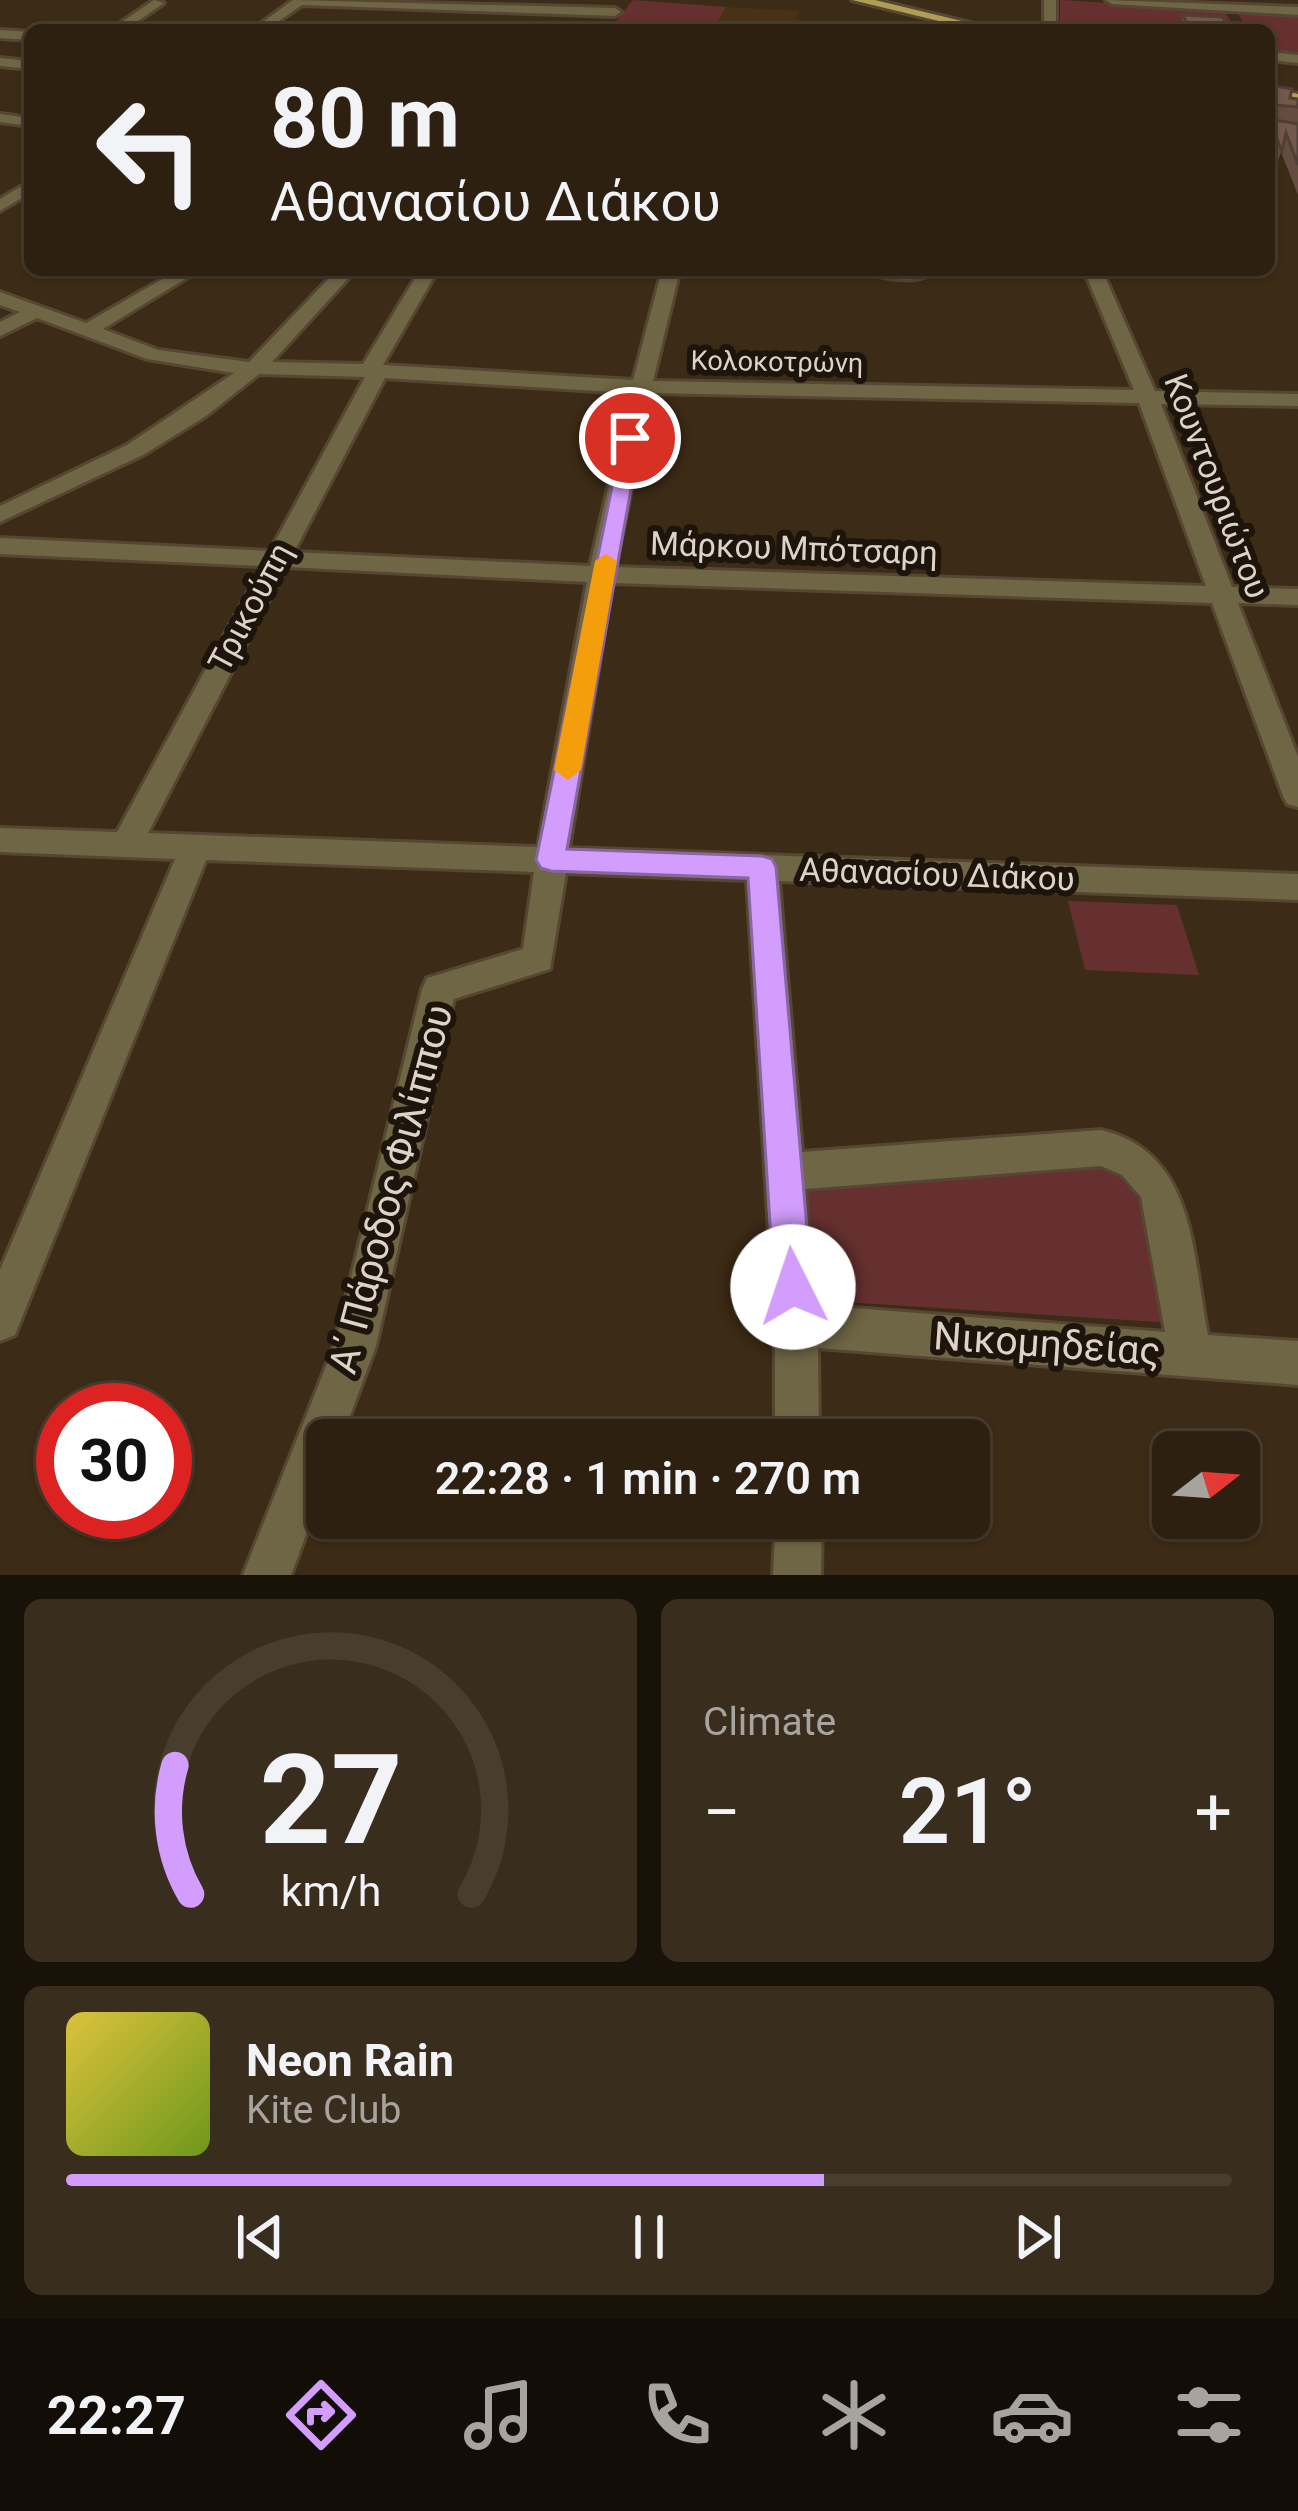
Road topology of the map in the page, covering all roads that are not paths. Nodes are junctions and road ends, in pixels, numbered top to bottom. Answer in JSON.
{"nodes":[{"id":1,"x":150,"y":0,"type":"edge"},
{"id":2,"x":858,"y":0,"type":"edge"},
{"id":3,"x":1112,"y":0,"type":"edge"},
{"id":4,"x":300,"y":1,"type":"edge"},
{"id":5,"x":452,"y":2,"type":"edge"},
{"id":6,"x":1228,"y":4,"type":"edge"},
{"id":7,"x":618,"y":6,"type":"edge"},
{"id":8,"x":1298,"y":11,"type":"edge"},
{"id":9,"x":430,"y":23,"type":"dead end"},
{"id":10,"x":125,"y":24,"type":"edge"},
{"id":11,"x":267,"y":24,"type":"edge"},
{"id":12,"x":915,"y":24,"type":"edge"},
{"id":13,"x":181,"y":276,"type":"edge"},
{"id":14,"x":341,"y":276,"type":"edge"},
{"id":15,"x":426,"y":276,"type":"edge"},
{"id":16,"x":669,"y":276,"type":"edge"},
{"id":17,"x":1096,"y":276,"type":"edge"},
{"id":18,"x":0,"y":298,"type":"edge"},
{"id":19,"x":38,"y":311,"type":"junction"},
{"id":20,"x":0,"y":329,"type":"edge"},
{"id":21,"x":88,"y":330,"type":"junction"},
{"id":22,"x":256,"y":367,"type":"junction"},
{"id":23,"x":374,"y":370,"type":"junction"},
{"id":24,"x":640,"y":387,"type":"junction"},
{"id":25,"x":1147,"y":396,"type":"junction"},
{"id":26,"x":1298,"y":400,"type":"edge"},
{"id":27,"x":0,"y":515,"type":"edge"},
{"id":28,"x":0,"y":546,"type":"edge"},
{"id":29,"x":273,"y":560,"type":"junction"},
{"id":30,"x":604,"y":575,"type":"junction"},
{"id":31,"x":1222,"y":594,"type":"junction"},
{"id":32,"x":1298,"y":597,"type":"edge"},
{"id":33,"x":1298,"y":796,"type":"edge"},
{"id":34,"x":0,"y":840,"type":"edge"},
{"id":35,"x":126,"y":845,"type":"junction"},
{"id":36,"x":196,"y":848,"type":"junction"},
{"id":37,"x":551,"y":860,"type":"junction"},
{"id":38,"x":762,"y":867,"type":"junction"},
{"id":39,"x":1298,"y":887,"type":"edge"},
{"id":40,"x":784,"y":1172,"type":"junction"},
{"id":41,"x":13,"y":1256,"type":"edge"},
{"id":42,"x":0,"y":1320,"type":"edge"},
{"id":43,"x":796,"y":1325,"type":"junction"},
{"id":44,"x":1191,"y":1355,"type":"junction"},
{"id":45,"x":1298,"y":1363,"type":"edge"},
{"id":46,"x":797,"y":1419,"type":"edge"},
{"id":47,"x":798,"y":1539,"type":"edge"},
{"id":48,"x":267,"y":1575,"type":"edge"},
{"id":49,"x":797,"y":1575,"type":"edge"}],
"edges":[{"from":1,"to":10,"type":"street"},
{"from":2,"to":12,"type":"main road"},
{"from":3,"to":6,"type":"street"},
{"from":4,"to":5,"type":"street"},
{"from":4,"to":11,"type":"street"},
{"from":5,"to":7,"type":"street"},
{"from":5,"to":9,"type":"street"},
{"from":6,"to":8,"type":"street"},
{"from":13,"to":21,"type":"street"},
{"from":14,"to":22,"type":"street"},
{"from":15,"to":23,"type":"street","name":"Τρικούπη"},
{"from":16,"to":24,"type":"street","name":"Α΄ Πάροδος Φιλίππου"},
{"from":17,"to":25,"type":"street","name":"Κουντουριώτου"},
{"from":18,"to":19,"type":"street","name":"Κολοκοτρώνη"},
{"from":19,"to":20,"type":"street"},
{"from":19,"to":21,"type":"street","name":"Κολοκοτρώνη"},
{"from":21,"to":22,"type":"street","name":"Κολοκοτρώνη"},
{"from":22,"to":23,"type":"street","name":"Κολοκοτρώνη"},
{"from":22,"to":27,"type":"street"},
{"from":23,"to":24,"type":"street","name":"Κολοκοτρώνη"},
{"from":23,"to":29,"type":"street","name":"Τρικούπη"},
{"from":24,"to":25,"type":"street","name":"Κολοκοτρώνη"},
{"from":24,"to":30,"type":"street","name":"Α΄ Πάροδος Φιλίππου"},
{"from":25,"to":26,"type":"street","name":"Κολοκοτρώνη"},
{"from":25,"to":31,"type":"street","name":"Κουντουριώτου"},
{"from":28,"to":29,"type":"street","name":"Μάρκου Μπότσαρη"},
{"from":29,"to":30,"type":"street","name":"Μάρκου Μπότσαρη"},
{"from":29,"to":35,"type":"street","name":"Τρικούπη"},
{"from":30,"to":31,"type":"street","name":"Μάρκου Μπότσαρη"},
{"from":30,"to":37,"type":"street","name":"Α΄ Πάροδος Φιλίππου"},
{"from":31,"to":32,"type":"street","name":"Μάρκου Μπότσαρη"},
{"from":31,"to":33,"type":"street","name":"Κουντουριώτου"},
{"from":34,"to":35,"type":"street","name":"Αθανασίου Διάκου"},
{"from":35,"to":36,"type":"street","name":"Αθανασίου Διάκου"},
{"from":36,"to":37,"type":"street","name":"Αθανασίου Διάκου"},
{"from":36,"to":41,"type":"street"},
{"from":37,"to":38,"type":"street","name":"Αθανασίου Διάκου"},
{"from":37,"to":48,"type":"street","name":"Α΄ Πάροδος Φιλίππου"},
{"from":38,"to":39,"type":"street","name":"Αθανασίου Διάκου"},
{"from":38,"to":40,"type":"street"},
{"from":40,"to":43,"type":"street"},
{"from":40,"to":44,"type":"street"},
{"from":41,"to":42,"type":"street"},
{"from":43,"to":44,"type":"street","name":"Νικομηδείας"},
{"from":43,"to":46,"type":"street"},
{"from":44,"to":45,"type":"street","name":"Νικομηδείας"},
{"from":47,"to":49,"type":"street"}]}
